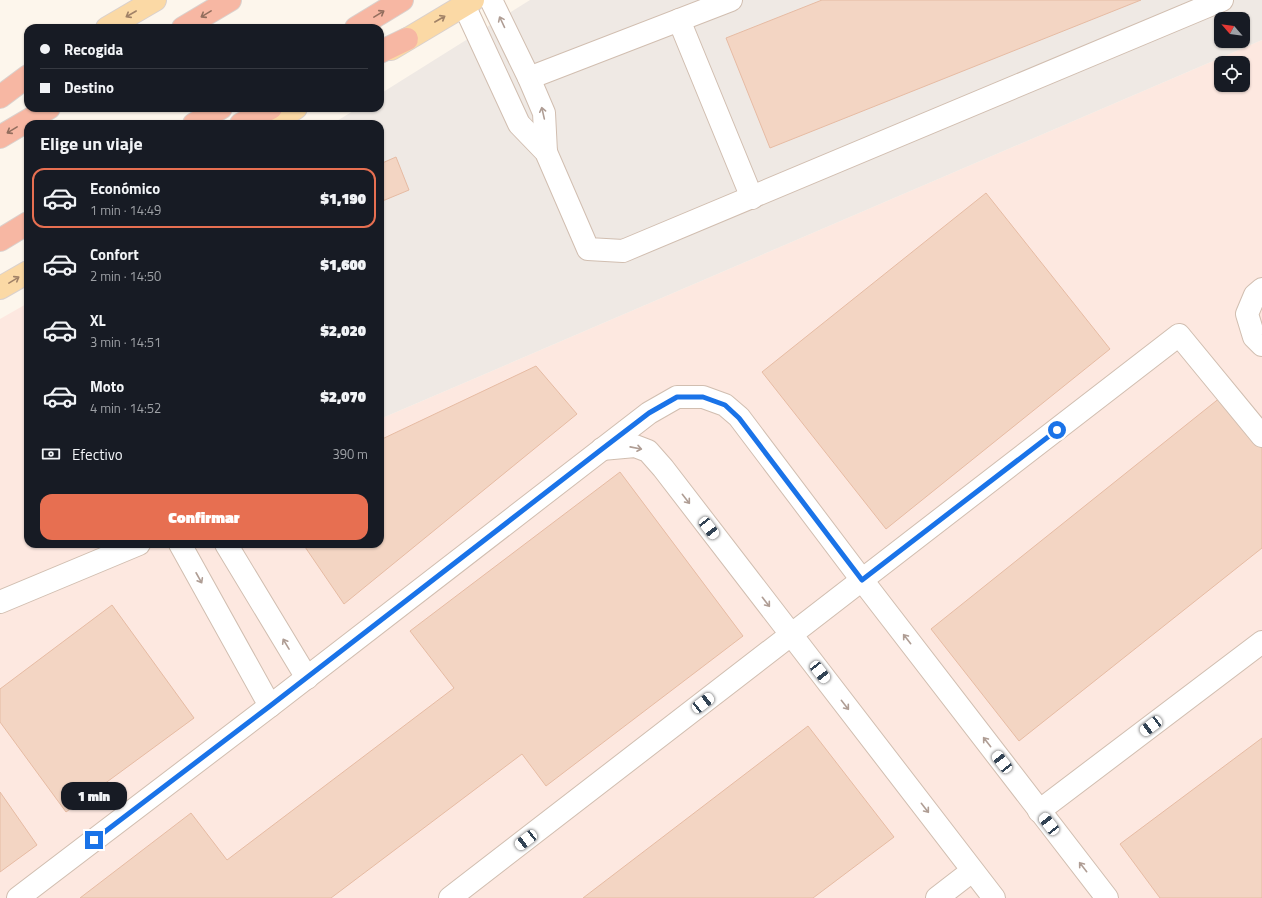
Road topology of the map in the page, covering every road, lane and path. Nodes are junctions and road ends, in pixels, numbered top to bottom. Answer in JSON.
{"nodes":[{"id":1,"x":155,"y":0,"type":"edge"},
{"id":2,"x":230,"y":0,"type":"edge"},
{"id":3,"x":402,"y":0,"type":"edge"},
{"id":4,"x":491,"y":0,"type":"edge"},
{"id":5,"x":731,"y":0,"type":"edge"},
{"id":6,"x":1222,"y":0,"type":"edge"},
{"id":7,"x":468,"y":3,"type":"edge"},
{"id":8,"x":679,"y":20,"type":"junction"},
{"id":9,"x":114,"y":24,"type":"edge"},
{"id":10,"x":190,"y":24,"type":"edge"},
{"id":11,"x":363,"y":24,"type":"edge"},
{"id":12,"x":408,"y":38,"type":"junction"},
{"id":13,"x":384,"y":50,"type":"edge"},
{"id":14,"x":384,"y":53,"type":"edge"},
{"id":15,"x":24,"y":77,"type":"edge"},
{"id":16,"x":24,"y":78,"type":"edge"},
{"id":17,"x":530,"y":78,"type":"junction"},
{"id":18,"x":0,"y":90,"type":"edge"},
{"id":19,"x":0,"y":97,"type":"edge"},
{"id":20,"x":42,"y":112,"type":"edge"},
{"id":21,"x":214,"y":112,"type":"edge"},
{"id":22,"x":264,"y":112,"type":"edge"},
{"id":23,"x":290,"y":112,"type":"edge"},
{"id":24,"x":29,"y":120,"type":"edge"},
{"id":25,"x":201,"y":120,"type":"edge"},
{"id":26,"x":249,"y":120,"type":"edge"},
{"id":27,"x":277,"y":120,"type":"edge"},
{"id":28,"x":24,"y":123,"type":"edge"},
{"id":29,"x":0,"y":137,"type":"edge"},
{"id":30,"x":546,"y":152,"type":"junction"},
{"id":31,"x":752,"y":198,"type":"junction"},
{"id":32,"x":24,"y":226,"type":"edge"},
{"id":33,"x":0,"y":240,"type":"edge"},
{"id":34,"x":24,"y":274,"type":"edge"},
{"id":35,"x":0,"y":288,"type":"edge"},
{"id":36,"x":1262,"y":289,"type":"edge"},
{"id":37,"x":1262,"y":346,"type":"edge"},
{"id":38,"x":1262,"y":436,"type":"edge"},
{"id":39,"x":602,"y":449,"type":"junction"},
{"id":40,"x":129,"y":548,"type":"edge"},
{"id":41,"x":182,"y":548,"type":"edge"},
{"id":42,"x":228,"y":548,"type":"edge"},
{"id":43,"x":862,"y":580,"type":"junction"},
{"id":44,"x":0,"y":602,"type":"edge"},
{"id":45,"x":791,"y":635,"type":"junction"},
{"id":46,"x":1262,"y":642,"type":"edge"},
{"id":47,"x":307,"y":678,"type":"junction"},
{"id":48,"x":270,"y":706,"type":"junction"},
{"id":49,"x":1039,"y":811,"type":"junction"},
{"id":50,"x":972,"y":871,"type":"junction"},
{"id":51,"x":18,"y":898,"type":"edge"},
{"id":52,"x":450,"y":898,"type":"edge"},
{"id":53,"x":937,"y":898,"type":"edge"},
{"id":54,"x":994,"y":898,"type":"edge"},
{"id":55,"x":1107,"y":898,"type":"edge"}],
"edges":[{"from":1,"to":9,"type":"main road","one_way":true},
{"from":2,"to":10,"type":"highway","one_way":true},
{"from":11,"to":3,"type":"highway","one_way":true},
{"from":17,"to":4,"type":"lane","one_way":true},
{"from":5,"to":8,"type":"lane"},
{"from":6,"to":31,"type":"lane"},
{"from":12,"to":7,"type":"main road","one_way":true},
{"from":7,"to":30,"type":"lane"},
{"from":8,"to":17,"type":"lane"},
{"from":8,"to":31,"type":"lane"},
{"from":12,"to":13,"type":"highway"},
{"from":12,"to":14,"type":"main road"},
{"from":15,"to":18,"type":"main road"},
{"from":16,"to":19,"type":"highway"},
{"from":30,"to":17,"type":"lane","one_way":true},
{"from":20,"to":24,"type":"highway","one_way":true},
{"from":21,"to":25,"type":"highway"},
{"from":22,"to":26,"type":"highway"},
{"from":23,"to":27,"type":"main road"},
{"from":28,"to":29,"type":"highway","one_way":true},
{"from":30,"to":31,"type":"lane"},
{"from":32,"to":33,"type":"highway"},
{"from":35,"to":34,"type":"main road","one_way":true},
{"from":36,"to":37,"type":"lane"},
{"from":38,"to":43,"type":"lane"},
{"from":39,"to":43,"type":"lane"},
{"from":39,"to":45,"type":"lane","one_way":true},
{"from":39,"to":47,"type":"lane"},
{"from":40,"to":44,"type":"lane"},
{"from":41,"to":48,"type":"lane","one_way":true},
{"from":47,"to":42,"type":"lane","one_way":true},
{"from":43,"to":45,"type":"lane"},
{"from":49,"to":43,"type":"lane","one_way":true},
{"from":45,"to":50,"type":"lane","one_way":true},
{"from":45,"to":52,"type":"lane"},
{"from":46,"to":49,"type":"lane"},
{"from":47,"to":48,"type":"lane"},
{"from":48,"to":51,"type":"lane"},
{"from":55,"to":49,"type":"lane","one_way":true},
{"from":50,"to":53,"type":"lane"},
{"from":50,"to":54,"type":"lane"}]}
